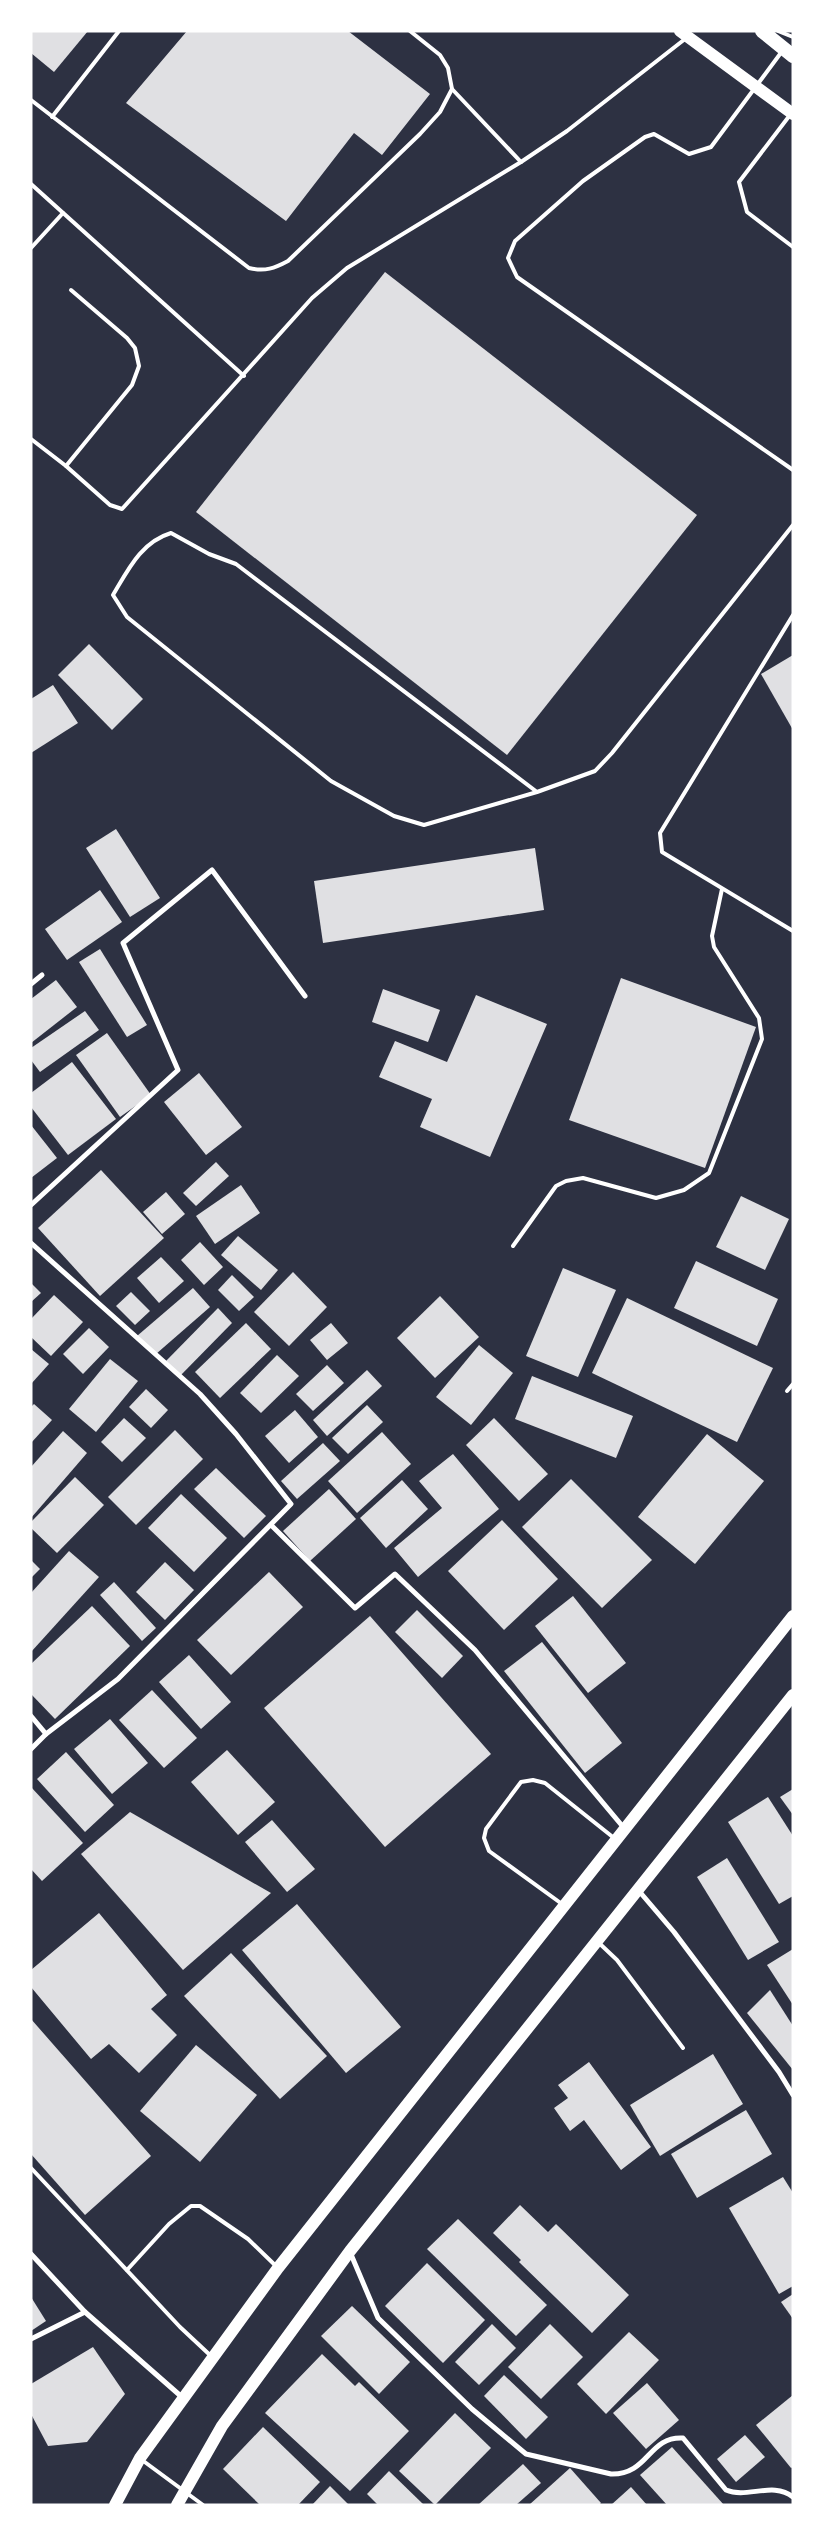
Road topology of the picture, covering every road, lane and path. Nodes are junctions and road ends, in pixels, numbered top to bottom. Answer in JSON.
{"nodes":[{"id":1,"x":119,"y":31,"type":"edge"},
{"id":2,"x":410,"y":31,"type":"edge"},
{"id":3,"x":762,"y":31,"type":"edge"},
{"id":4,"x":778,"y":31,"type":"edge"},
{"id":5,"x":687,"y":33,"type":"edge"},
{"id":6,"x":793,"y":37,"type":"edge"},
{"id":7,"x":788,"y":52,"type":"edge"},
{"id":8,"x":754,"y":86,"type":"junction"},
{"id":9,"x":452,"y":89,"type":"junction"},
{"id":10,"x":31,"y":100,"type":"edge"},
{"id":11,"x":792,"y":113,"type":"edge"},
{"id":12,"x":52,"y":117,"type":"junction"},
{"id":13,"x":522,"y":162,"type":"junction"},
{"id":14,"x":31,"y":184,"type":"edge"},
{"id":15,"x":63,"y":213,"type":"junction"},
{"id":16,"x":32,"y":245,"type":"edge"},
{"id":17,"x":793,"y":247,"type":"edge"},
{"id":18,"x":71,"y":290,"type":"dead end"},
{"id":19,"x":244,"y":376,"type":"junction"},
{"id":20,"x":31,"y":439,"type":"edge"},
{"id":21,"x":66,"y":466,"type":"junction"},
{"id":22,"x":793,"y":470,"type":"edge"},
{"id":23,"x":793,"y":525,"type":"edge"},
{"id":24,"x":793,"y":615,"type":"edge"},
{"id":25,"x":537,"y":792,"type":"junction"},
{"id":26,"x":722,"y":889,"type":"junction"},
{"id":27,"x":793,"y":931,"type":"edge"},
{"id":28,"x":42,"y":975,"type":"dead end"},
{"id":29,"x":31,"y":984,"type":"edge"},
{"id":30,"x":305,"y":996,"type":"dead end"},
{"id":31,"x":31,"y":1205,"type":"edge"},
{"id":32,"x":31,"y":1243,"type":"edge"},
{"id":33,"x":513,"y":1246,"type":"dead end"},
{"id":34,"x":793,"y":1384,"type":"edge"},
{"id":35,"x":787,"y":1390,"type":"dead end"},
{"id":36,"x":271,"y":1526,"type":"junction"},
{"id":37,"x":793,"y":1616,"type":"edge"},
{"id":38,"x":793,"y":1695,"type":"edge"},
{"id":39,"x":31,"y":1716,"type":"edge"},
{"id":40,"x":46,"y":1734,"type":"junction"},
{"id":41,"x":31,"y":1749,"type":"edge"},
{"id":42,"x":625,"y":1829,"type":"junction"},
{"id":43,"x":616,"y":1840,"type":"junction"},
{"id":44,"x":637,"y":1888,"type":"junction"},
{"id":45,"x":563,"y":1904,"type":"junction"},
{"id":46,"x":596,"y":1940,"type":"junction"},
{"id":47,"x":683,"y":2048,"type":"dead end"},
{"id":48,"x":793,"y":2095,"type":"edge"},
{"id":49,"x":31,"y":2168,"type":"edge"},
{"id":50,"x":350,"y":2252,"type":"junction"},
{"id":51,"x":31,"y":2254,"type":"edge"},
{"id":52,"x":278,"y":2268,"type":"junction"},
{"id":53,"x":127,"y":2270,"type":"junction"},
{"id":54,"x":85,"y":2312,"type":"junction"},
{"id":55,"x":31,"y":2339,"type":"edge"},
{"id":56,"x":214,"y":2359,"type":"junction"},
{"id":57,"x":183,"y":2398,"type":"junction"},
{"id":58,"x":140,"y":2458,"type":"junction"},
{"id":59,"x":183,"y":2492,"type":"junction"},
{"id":60,"x":793,"y":2497,"type":"edge"},
{"id":61,"x":115,"y":2505,"type":"edge"},
{"id":62,"x":177,"y":2505,"type":"edge"},
{"id":63,"x":203,"y":2505,"type":"edge"}],
"edges":[{"from":1,"to":12,"type":"lane"},
{"from":2,"to":9,"type":"lane"},
{"from":3,"to":7,"type":"highway"},
{"from":4,"to":6,"type":"lane"},
{"from":5,"to":8,"type":"main road"},
{"from":5,"to":13,"type":"lane"},
{"from":7,"to":8,"type":"lane"},
{"from":8,"to":11,"type":"main road"},
{"from":8,"to":22,"type":"lane"},
{"from":9,"to":12,"type":"lane"},
{"from":9,"to":13,"type":"lane"},
{"from":10,"to":12,"type":"lane"},
{"from":11,"to":17,"type":"lane"},
{"from":13,"to":19,"type":"lane"},
{"from":14,"to":15,"type":"lane"},
{"from":15,"to":16,"type":"lane"},
{"from":15,"to":19,"type":"lane"},
{"from":18,"to":21,"type":"lane"},
{"from":19,"to":21,"type":"lane"},
{"from":20,"to":21,"type":"lane"},
{"from":23,"to":25,"type":"lane"},
{"from":24,"to":26,"type":"lane"},
{"from":25,"to":25,"type":"lane"},
{"from":26,"to":27,"type":"lane"},
{"from":26,"to":33,"type":"lane"},
{"from":28,"to":29,"type":"street"},
{"from":30,"to":31,"type":"street"},
{"from":32,"to":36,"type":"street"},
{"from":34,"to":35,"type":"lane"},
{"from":36,"to":40,"type":"street"},
{"from":36,"to":42,"type":"street"},
{"from":37,"to":42,"type":"main road"},
{"from":38,"to":44,"type":"main road"},
{"from":39,"to":40,"type":"street"},
{"from":40,"to":41,"type":"street"},
{"from":42,"to":43,"type":"main road"},
{"from":43,"to":45,"type":"main road"},
{"from":43,"to":45,"type":"lane"},
{"from":44,"to":46,"type":"main road"},
{"from":44,"to":48,"type":"street"},
{"from":45,"to":52,"type":"main road"},
{"from":46,"to":47,"type":"lane"},
{"from":46,"to":50,"type":"main road"},
{"from":49,"to":53,"type":"lane"},
{"from":50,"to":59,"type":"main road"},
{"from":50,"to":60,"type":"street"},
{"from":51,"to":54,"type":"street"},
{"from":52,"to":53,"type":"lane"},
{"from":52,"to":56,"type":"main road"},
{"from":53,"to":56,"type":"lane"},
{"from":54,"to":55,"type":"street"},
{"from":54,"to":57,"type":"street"},
{"from":56,"to":57,"type":"main road"},
{"from":57,"to":58,"type":"main road"},
{"from":58,"to":59,"type":"lane"},
{"from":58,"to":61,"type":"main road"},
{"from":59,"to":62,"type":"main road"},
{"from":59,"to":63,"type":"lane"}]}
